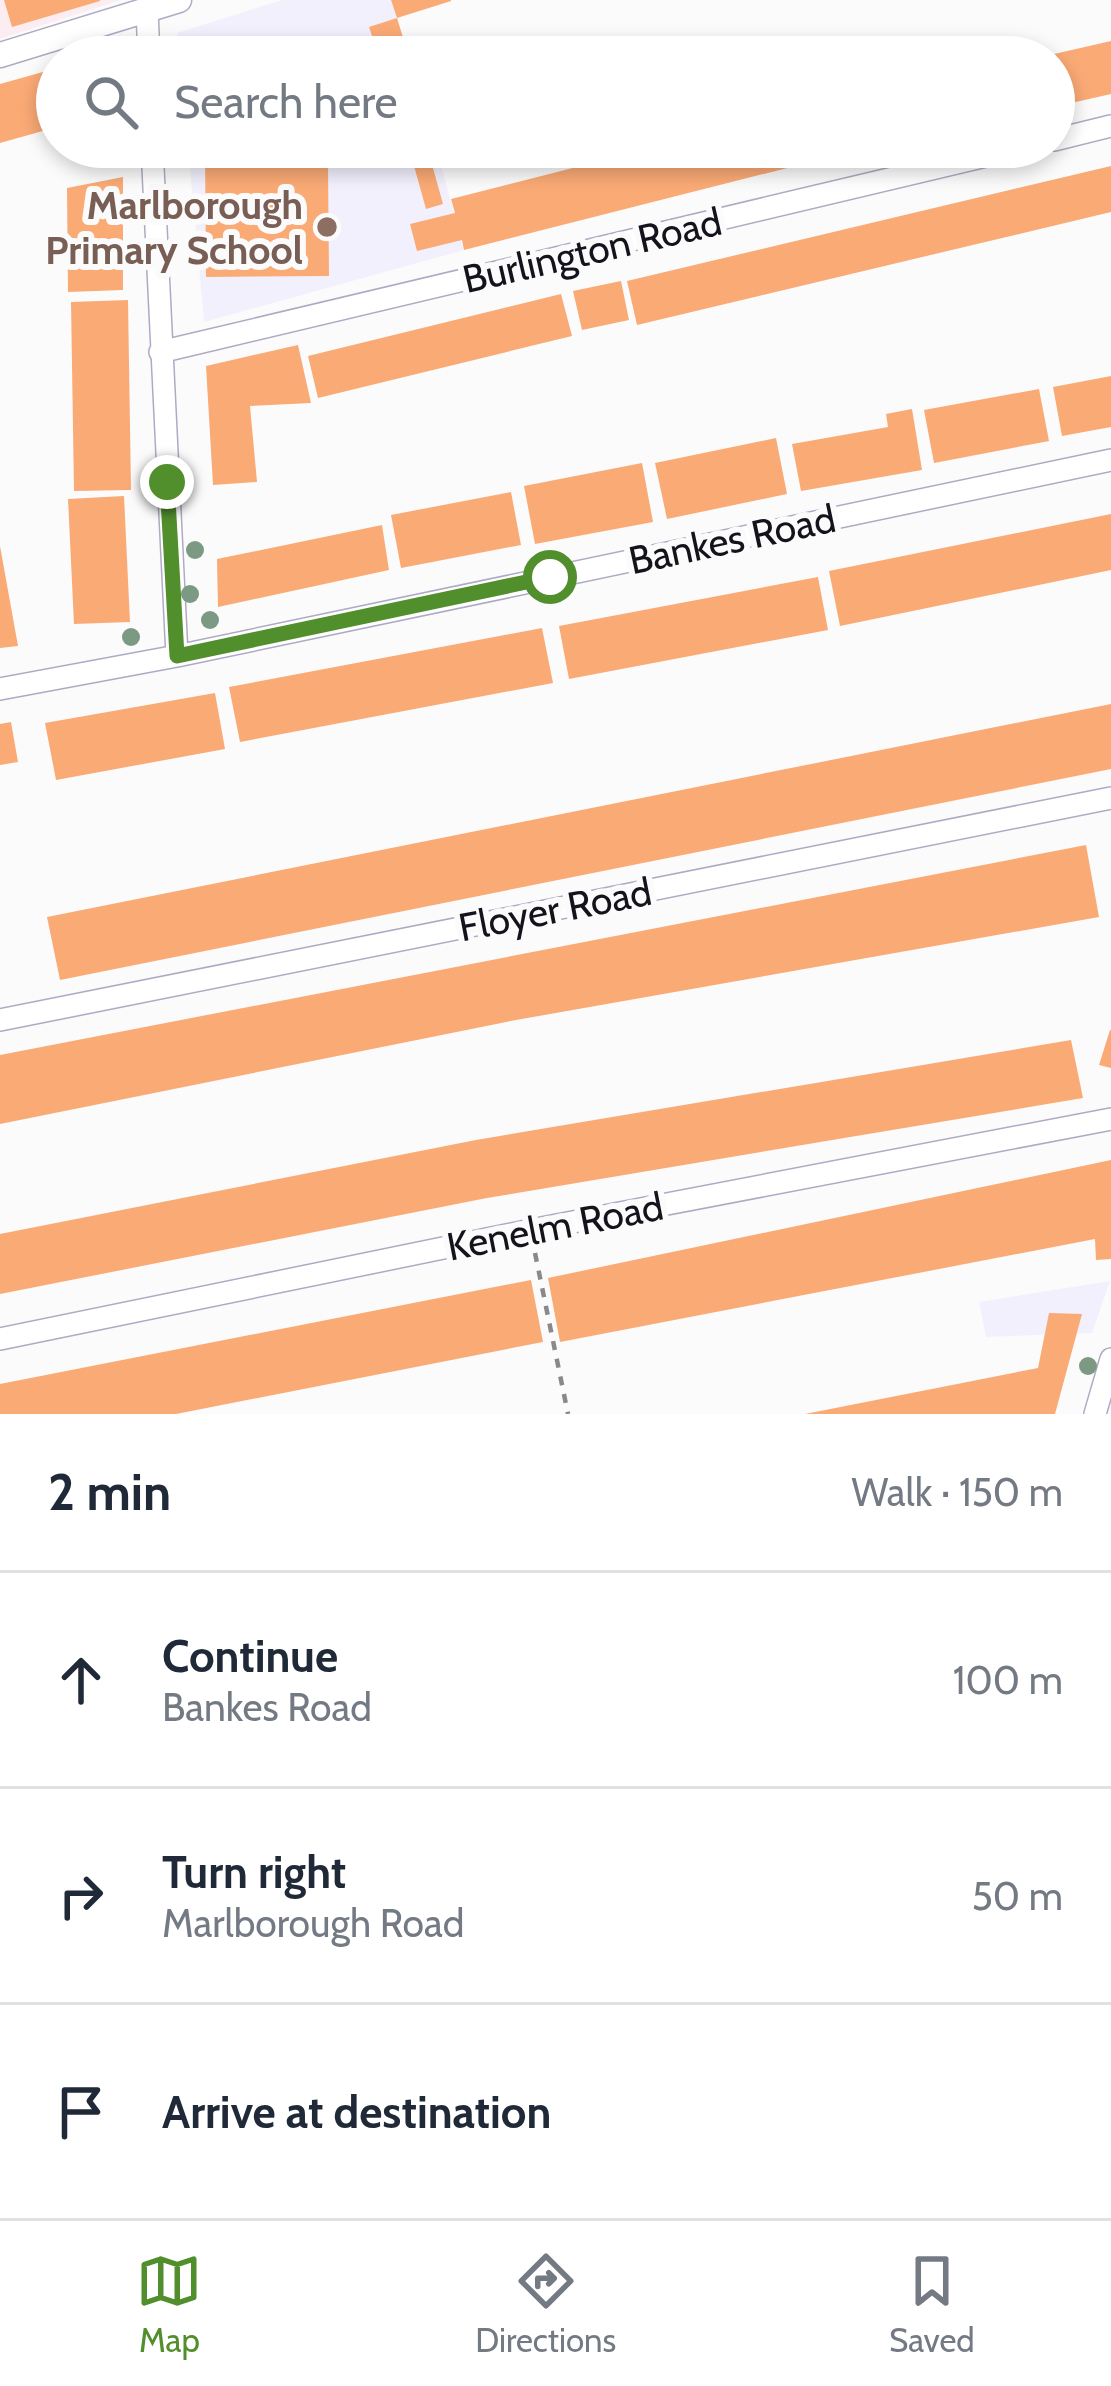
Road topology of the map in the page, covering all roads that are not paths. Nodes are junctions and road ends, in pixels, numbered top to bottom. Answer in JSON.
{"nodes":[{"id":1,"x":179,"y":0,"type":"edge"},
{"id":2,"x":147,"y":10,"type":"junction"},
{"id":3,"x":62,"y":36,"type":"edge"},
{"id":4,"x":148,"y":36,"type":"edge"},
{"id":5,"x":36,"y":44,"type":"edge"},
{"id":6,"x":0,"y":55,"type":"edge"},
{"id":7,"x":1111,"y":126,"type":"edge"},
{"id":8,"x":1075,"y":135,"type":"edge"},
{"id":9,"x":153,"y":168,"type":"edge"},
{"id":10,"x":935,"y":168,"type":"edge"},
{"id":11,"x":160,"y":352,"type":"junction"},
{"id":12,"x":1111,"y":460,"type":"edge"},
{"id":13,"x":177,"y":656,"type":"junction"},
{"id":14,"x":0,"y":689,"type":"edge"},
{"id":15,"x":1111,"y":798,"type":"edge"},
{"id":16,"x":0,"y":1020,"type":"edge"},
{"id":17,"x":1111,"y":1119,"type":"edge"},
{"id":18,"x":0,"y":1340,"type":"edge"},
{"id":19,"x":1111,"y":1359,"type":"edge"},
{"id":20,"x":1095,"y":1414,"type":"edge"}],
"edges":[{"from":1,"to":2,"type":"street"},
{"from":2,"to":3,"type":"street"},
{"from":2,"to":4,"type":"street"},
{"from":5,"to":6,"type":"street"},
{"from":7,"to":8,"type":"street"},
{"from":9,"to":11,"type":"street"},
{"from":10,"to":11,"type":"street","name":"Burlington Road"},
{"from":11,"to":13,"type":"street"},
{"from":12,"to":13,"type":"street","name":"Bankes Road"},
{"from":13,"to":14,"type":"street","name":"Bankes Road"},
{"from":15,"to":16,"type":"street","name":"Floyer Road"},
{"from":17,"to":18,"type":"street","name":"Kenelm Road"},
{"from":19,"to":20,"type":"street"}]}
